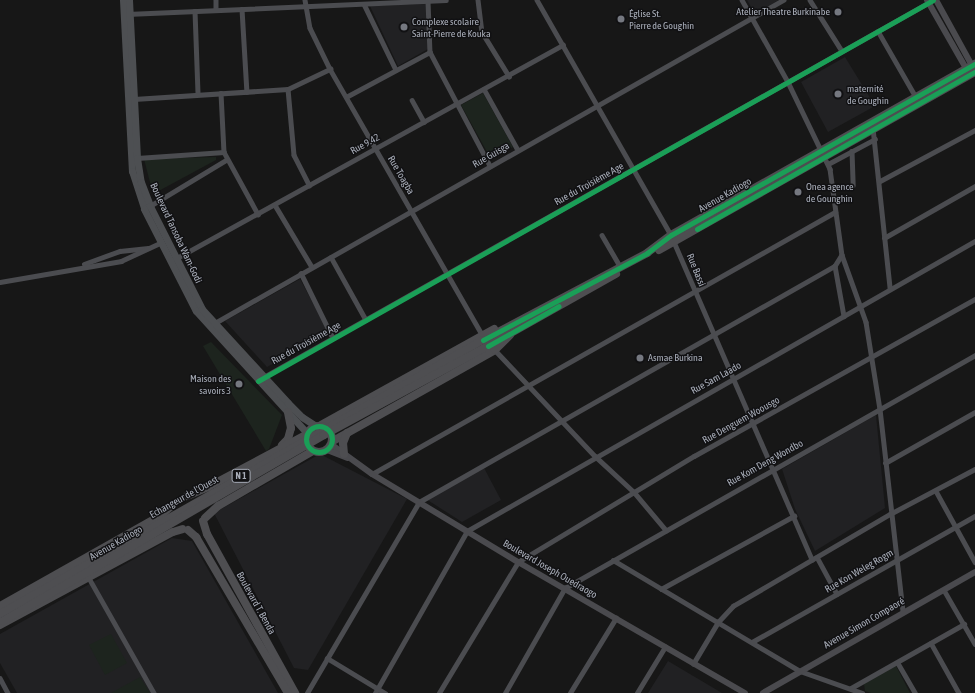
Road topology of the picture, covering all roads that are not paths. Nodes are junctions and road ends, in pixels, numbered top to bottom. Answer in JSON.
{"nodes":[{"id":1,"x":123,"y":0,"type":"edge"},
{"id":2,"x":129,"y":0,"type":"edge"},
{"id":3,"x":216,"y":0,"type":"edge"},
{"id":4,"x":305,"y":0,"type":"edge"},
{"id":5,"x":446,"y":0,"type":"edge"},
{"id":6,"x":478,"y":0,"type":"edge"},
{"id":7,"x":537,"y":0,"type":"edge"},
{"id":8,"x":742,"y":0,"type":"edge"},
{"id":9,"x":783,"y":0,"type":"edge"},
{"id":10,"x":810,"y":0,"type":"edge"},
{"id":11,"x":936,"y":0,"type":"edge"},
{"id":12,"x":394,"y":1,"type":"edge"},
{"id":13,"x":428,"y":1,"type":"edge"},
{"id":14,"x":930,"y":1,"type":"edge"},
{"id":15,"x":364,"y":4,"type":"junction"},
{"id":16,"x":305,"y":6,"type":"junction"},
{"id":17,"x":242,"y":9,"type":"junction"},
{"id":18,"x":216,"y":10,"type":"junction"},
{"id":19,"x":195,"y":11,"type":"junction"},
{"id":20,"x":127,"y":14,"type":"junction"},
{"id":21,"x":752,"y":18,"type":"junction"},
{"id":22,"x":878,"y":31,"type":"junction"},
{"id":23,"x":563,"y":45,"type":"junction"},
{"id":24,"x":842,"y":51,"type":"junction"},
{"id":25,"x":430,"y":52,"type":"junction"},
{"id":26,"x":330,"y":69,"type":"junction"},
{"id":27,"x":396,"y":70,"type":"junction"},
{"id":28,"x":973,"y":71,"type":"edge"},
{"id":29,"x":509,"y":76,"type":"junction"},
{"id":30,"x":788,"y":82,"type":"junction"},
{"id":31,"x":288,"y":89,"type":"junction"},
{"id":32,"x":484,"y":89,"type":"junction"},
{"id":33,"x":247,"y":92,"type":"junction"},
{"id":34,"x":198,"y":93,"type":"junction"},
{"id":35,"x":221,"y":93,"type":"junction"},
{"id":36,"x":346,"y":97,"type":"junction"},
{"id":37,"x":916,"y":97,"type":"junction"},
{"id":38,"x":134,"y":99,"type":"junction"},
{"id":39,"x":412,"y":100,"type":"dead end"},
{"id":40,"x":457,"y":104,"type":"junction"},
{"id":41,"x":598,"y":105,"type":"junction"},
{"id":42,"x":424,"y":122,"type":"junction"},
{"id":43,"x":975,"y":130,"type":"edge"},
{"id":44,"x":873,"y":131,"type":"junction"},
{"id":45,"x":376,"y":149,"type":"junction"},
{"id":46,"x":518,"y":150,"type":"junction"},
{"id":47,"x":224,"y":152,"type":"junction"},
{"id":48,"x":852,"y":152,"type":"junction"},
{"id":49,"x":824,"y":157,"type":"junction"},
{"id":50,"x":137,"y":158,"type":"junction"},
{"id":51,"x":226,"y":160,"type":"junction"},
{"id":52,"x":490,"y":166,"type":"junction"},
{"id":53,"x":632,"y":169,"type":"junction"},
{"id":54,"x":880,"y":181,"type":"junction"},
{"id":55,"x":309,"y":185,"type":"junction"},
{"id":56,"x":853,"y":185,"type":"dead end"},
{"id":57,"x":975,"y":186,"type":"edge"},
{"id":58,"x":275,"y":205,"type":"junction"},
{"id":59,"x":150,"y":206,"type":"junction"},
{"id":60,"x":411,"y":211,"type":"junction"},
{"id":61,"x":835,"y":212,"type":"junction"},
{"id":62,"x":258,"y":214,"type":"junction"},
{"id":63,"x":602,"y":235,"type":"dead end"},
{"id":64,"x":673,"y":238,"type":"junction"},
{"id":65,"x":884,"y":238,"type":"junction"},
{"id":66,"x":975,"y":241,"type":"edge"},
{"id":67,"x":160,"y":243,"type":"junction"},
{"id":68,"x":152,"y":247,"type":"junction"},
{"id":69,"x":842,"y":255,"type":"junction"},
{"id":70,"x":331,"y":257,"type":"junction"},
{"id":71,"x":175,"y":259,"type":"junction"},
{"id":72,"x":620,"y":266,"type":"junction"},
{"id":73,"x":835,"y":266,"type":"junction"},
{"id":74,"x":76,"y":267,"type":"junction"},
{"id":75,"x":312,"y":268,"type":"junction"},
{"id":76,"x":301,"y":273,"type":"junction"},
{"id":77,"x":447,"y":274,"type":"junction"},
{"id":78,"x":0,"y":282,"type":"edge"},
{"id":79,"x":890,"y":288,"type":"junction"},
{"id":80,"x":695,"y":291,"type":"junction"},
{"id":81,"x":975,"y":299,"type":"edge"},
{"id":82,"x":862,"y":306,"type":"junction"},
{"id":83,"x":844,"y":316,"type":"junction"},
{"id":84,"x":366,"y":320,"type":"junction"},
{"id":85,"x":211,"y":325,"type":"junction"},
{"id":86,"x":509,"y":330,"type":"junction"},
{"id":87,"x":713,"y":334,"type":"junction"},
{"id":88,"x":333,"y":338,"type":"junction"},
{"id":89,"x":487,"y":342,"type":"junction"},
{"id":90,"x":975,"y":355,"type":"edge"},
{"id":91,"x":871,"y":359,"type":"junction"},
{"id":92,"x":261,"y":379,"type":"junction"},
{"id":93,"x":732,"y":380,"type":"junction"},
{"id":94,"x":527,"y":385,"type":"junction"},
{"id":95,"x":880,"y":409,"type":"junction"},
{"id":96,"x":288,"y":412,"type":"junction"},
{"id":97,"x":975,"y":412,"type":"edge"},
{"id":98,"x":560,"y":420,"type":"junction"},
{"id":99,"x":753,"y":423,"type":"junction"},
{"id":100,"x":318,"y":426,"type":"junction"},
{"id":101,"x":347,"y":433,"type":"junction"},
{"id":102,"x":307,"y":434,"type":"junction"},
{"id":103,"x":330,"y":445,"type":"junction"},
{"id":104,"x":277,"y":451,"type":"junction"},
{"id":105,"x":313,"y":451,"type":"junction"},
{"id":106,"x":346,"y":456,"type":"junction"},
{"id":107,"x":595,"y":456,"type":"junction"},
{"id":108,"x":885,"y":463,"type":"junction"},
{"id":109,"x":774,"y":469,"type":"junction"},
{"id":110,"x":975,"y":469,"type":"edge"},
{"id":111,"x":372,"y":474,"type":"junction"},
{"id":112,"x":936,"y":491,"type":"junction"},
{"id":113,"x":634,"y":492,"type":"junction"},
{"id":114,"x":187,"y":496,"type":"junction"},
{"id":115,"x":419,"y":502,"type":"junction"},
{"id":116,"x":174,"y":504,"type":"junction"},
{"id":117,"x":890,"y":514,"type":"junction"},
{"id":118,"x":794,"y":516,"type":"junction"},
{"id":119,"x":975,"y":516,"type":"edge"},
{"id":120,"x":204,"y":519,"type":"junction"},
{"id":121,"x":956,"y":527,"type":"junction"},
{"id":122,"x":186,"y":529,"type":"junction"},
{"id":123,"x":666,"y":530,"type":"junction"},
{"id":124,"x":467,"y":531,"type":"junction"},
{"id":125,"x":817,"y":557,"type":"junction"},
{"id":126,"x":613,"y":560,"type":"junction"},
{"id":127,"x":812,"y":560,"type":"junction"},
{"id":128,"x":895,"y":561,"type":"junction"},
{"id":129,"x":518,"y":562,"type":"junction"},
{"id":130,"x":975,"y":562,"type":"edge"},
{"id":131,"x":975,"y":572,"type":"edge"},
{"id":132,"x":89,"y":578,"type":"junction"},
{"id":133,"x":565,"y":588,"type":"junction"},
{"id":134,"x":661,"y":589,"type":"junction"},
{"id":135,"x":944,"y":590,"type":"junction"},
{"id":136,"x":837,"y":594,"type":"junction"},
{"id":137,"x":0,"y":606,"type":"edge"},
{"id":138,"x":903,"y":612,"type":"junction"},
{"id":139,"x":616,"y":618,"type":"junction"},
{"id":140,"x":1,"y":620,"type":"edge"},
{"id":141,"x":718,"y":622,"type":"junction"},
{"id":142,"x":964,"y":624,"type":"junction"},
{"id":143,"x":752,"y":642,"type":"junction"},
{"id":144,"x":931,"y":643,"type":"junction"},
{"id":145,"x":975,"y":644,"type":"edge"},
{"id":146,"x":665,"y":647,"type":"junction"},
{"id":147,"x":327,"y":658,"type":"junction"},
{"id":148,"x":898,"y":663,"type":"junction"},
{"id":149,"x":694,"y":664,"type":"junction"},
{"id":150,"x":800,"y":671,"type":"junction"},
{"id":151,"x":0,"y":678,"type":"edge"},
{"id":152,"x":851,"y":688,"type":"junction"},
{"id":153,"x":376,"y":691,"type":"edge"},
{"id":154,"x":8,"y":693,"type":"edge"},
{"id":155,"x":154,"y":693,"type":"edge"},
{"id":156,"x":288,"y":693,"type":"edge"},
{"id":157,"x":294,"y":693,"type":"edge"},
{"id":158,"x":307,"y":693,"type":"edge"},
{"id":159,"x":385,"y":693,"type":"edge"},
{"id":160,"x":439,"y":693,"type":"edge"},
{"id":161,"x":505,"y":693,"type":"edge"},
{"id":162,"x":570,"y":693,"type":"edge"},
{"id":163,"x":636,"y":693,"type":"edge"},
{"id":164,"x":745,"y":693,"type":"edge"},
{"id":165,"x":762,"y":693,"type":"edge"},
{"id":166,"x":862,"y":693,"type":"edge"},
{"id":167,"x":915,"y":693,"type":"edge"},
{"id":168,"x":959,"y":693,"type":"edge"}],
"edges":[{"from":1,"to":20,"type":"main road","name":"Boulevard Tansoba Wam-Godi"},
{"from":2,"to":20,"type":"main road","name":"Boulevard Tansoba Wam-Godi"},
{"from":3,"to":18,"type":"street"},
{"from":4,"to":16,"type":"street","name":"Rue Toagba"},
{"from":5,"to":13,"type":"street"},
{"from":6,"to":29,"type":"street"},
{"from":7,"to":23,"type":"street","name":"Rue Bassi"},
{"from":8,"to":21,"type":"street"},
{"from":9,"to":21,"type":"street","name":"Rue Guisga"},
{"from":10,"to":24,"type":"street"},
{"from":11,"to":28,"type":"street"},
{"from":12,"to":13,"type":"street"},
{"from":12,"to":15,"type":"street"},
{"from":13,"to":25,"type":"street"},
{"from":14,"to":22,"type":"street","name":"Rue du Troisième Age"},
{"from":14,"to":28,"type":"street"},
{"from":15,"to":16,"type":"street"},
{"from":15,"to":27,"type":"street"},
{"from":16,"to":17,"type":"street"},
{"from":16,"to":26,"type":"street","name":"Rue Toagba"},
{"from":17,"to":18,"type":"street"},
{"from":17,"to":33,"type":"street"},
{"from":18,"to":19,"type":"street"},
{"from":19,"to":20,"type":"street"},
{"from":19,"to":34,"type":"street"},
{"from":20,"to":38,"type":"main road","name":"Boulevard Tansoba Wam-Godi"},
{"from":20,"to":67,"type":"main road","name":"Boulevard Tansoba Wam-Godi"},
{"from":21,"to":30,"type":"street"},
{"from":21,"to":41,"type":"street","name":"Rue Guisga"},
{"from":22,"to":24,"type":"street","name":"Rue du Troisième Age"},
{"from":22,"to":37,"type":"street"},
{"from":23,"to":29,"type":"street","name":"Rue 9.42"},
{"from":23,"to":41,"type":"street","name":"Rue Bassi"},
{"from":24,"to":30,"type":"street","name":"Rue du Troisième Age"},
{"from":25,"to":27,"type":"street"},
{"from":25,"to":40,"type":"street"},
{"from":26,"to":31,"type":"street"},
{"from":26,"to":36,"type":"street","name":"Rue Toagba"},
{"from":27,"to":36,"type":"street"},
{"from":28,"to":37,"type":"highway","name":"Avenue Kadiogo","number":"N 1"},
{"from":28,"to":44,"type":"highway","name":"Avenue Kadiogo","number":"N 1"},
{"from":29,"to":32,"type":"street","name":"Rue 9.42"},
{"from":30,"to":49,"type":"street"},
{"from":30,"to":53,"type":"street","name":"Rue du Troisième Age"},
{"from":31,"to":33,"type":"street"},
{"from":31,"to":55,"type":"street"},
{"from":32,"to":40,"type":"street","name":"Rue 9.42"},
{"from":32,"to":46,"type":"street"},
{"from":33,"to":35,"type":"street"},
{"from":34,"to":35,"type":"street"},
{"from":34,"to":38,"type":"street"},
{"from":35,"to":47,"type":"street"},
{"from":36,"to":45,"type":"street","name":"Rue Toagba"},
{"from":37,"to":44,"type":"highway","name":"Avenue Kadiogo","number":"N 1"},
{"from":38,"to":50,"type":"main road","name":"Boulevard Tansoba Wam-Godi"},
{"from":39,"to":42,"type":"street"},
{"from":40,"to":42,"type":"street","name":"Rue 9.42"},
{"from":40,"to":52,"type":"street"},
{"from":41,"to":46,"type":"street","name":"Rue Guisga"},
{"from":41,"to":53,"type":"street","name":"Rue Bassi"},
{"from":42,"to":45,"type":"street","name":"Rue 9.42"},
{"from":43,"to":54,"type":"street"},
{"from":44,"to":48,"type":"street"},
{"from":44,"to":49,"type":"highway","name":"Avenue Kadiogo","number":"N 1"},
{"from":44,"to":54,"type":"street"},
{"from":45,"to":55,"type":"street","name":"Rue 9.42"},
{"from":45,"to":60,"type":"street","name":"Rue Toagba"},
{"from":46,"to":52,"type":"street","name":"Rue Guisga"},
{"from":47,"to":50,"type":"street"},
{"from":47,"to":51,"type":"street"},
{"from":48,"to":49,"type":"street"},
{"from":48,"to":56,"type":"street"},
{"from":49,"to":61,"type":"street"},
{"from":49,"to":64,"type":"highway","name":"Avenue Kadiogo","number":"N 1"},
{"from":50,"to":59,"type":"main road","name":"Boulevard Tansoba Wam-Godi"},
{"from":51,"to":59,"type":"street"},
{"from":51,"to":62,"type":"street"},
{"from":52,"to":60,"type":"street","name":"Rue Guisga"},
{"from":53,"to":64,"type":"street","name":"Rue Bassi"},
{"from":53,"to":77,"type":"street","name":"Rue du Troisième Age"},
{"from":54,"to":65,"type":"street"},
{"from":55,"to":58,"type":"street","name":"Rue 9.42"},
{"from":57,"to":65,"type":"street"},
{"from":58,"to":62,"type":"street","name":"Rue 9.42"},
{"from":58,"to":75,"type":"street"},
{"from":59,"to":71,"type":"main road","name":"Boulevard Tansoba Wam-Godi"},
{"from":60,"to":70,"type":"street","name":"Rue Guisga"},
{"from":60,"to":77,"type":"street","name":"Rue Toagba"},
{"from":61,"to":69,"type":"street"},
{"from":61,"to":80,"type":"street"},
{"from":62,"to":71,"type":"street","name":"Rue 9.42"},
{"from":63,"to":72,"type":"street"},
{"from":64,"to":72,"type":"highway","name":"Avenue Kadiogo","number":"N 1"},
{"from":64,"to":80,"type":"street","name":"Rue Bassi"},
{"from":64,"to":86,"type":"highway","name":"Avenue Kadiogo","number":"N 1"},
{"from":65,"to":79,"type":"street"},
{"from":66,"to":79,"type":"street","name":"Rue Sam Laado"},
{"from":67,"to":68,"type":"street"},
{"from":67,"to":85,"type":"main road","name":"Boulevard Tansoba Wam-Godi"},
{"from":68,"to":74,"type":"street"},
{"from":68,"to":74,"type":"street"},
{"from":69,"to":73,"type":"street"},
{"from":69,"to":82,"type":"street"},
{"from":70,"to":75,"type":"street","name":"Rue Guisga"},
{"from":70,"to":84,"type":"street"},
{"from":71,"to":85,"type":"main road","name":"Boulevard Tansoba Wam-Godi"},
{"from":72,"to":86,"type":"highway","name":"Avenue Kadiogo","number":"N 1"},
{"from":73,"to":83,"type":"street"},
{"from":73,"to":87,"type":"street"},
{"from":74,"to":78,"type":"street"},
{"from":75,"to":76,"type":"street","name":"Rue Guisga"},
{"from":76,"to":85,"type":"street","name":"Rue Guisga"},
{"from":76,"to":88,"type":"street"},
{"from":77,"to":84,"type":"street","name":"Rue du Troisième Age"},
{"from":77,"to":89,"type":"street","name":"Rue Toagba"},
{"from":79,"to":82,"type":"street","name":"Rue Sam Laado"},
{"from":80,"to":87,"type":"street","name":"Rue Bassi"},
{"from":80,"to":94,"type":"street"},
{"from":81,"to":91,"type":"street","name":"Rue Denguem Woousgo"},
{"from":82,"to":83,"type":"street","name":"Rue Sam Laado"},
{"from":82,"to":91,"type":"street"},
{"from":83,"to":93,"type":"street","name":"Rue Sam Laado"},
{"from":84,"to":88,"type":"street","name":"Rue du Troisième Age"},
{"from":85,"to":92,"type":"main road","name":"Boulevard Tansoba Wam-Godi"},
{"from":86,"to":89,"type":"highway","name":"Avenue Kadiogo","number":"N 1"},
{"from":86,"to":89,"type":"highway","number":"N 1"},
{"from":87,"to":93,"type":"street","name":"Rue Bassi"},
{"from":87,"to":98,"type":"street"},
{"from":88,"to":92,"type":"street","name":"Rue du Troisième Age"},
{"from":89,"to":94,"type":"street","name":"Rue Toagba"},
{"from":89,"to":100,"type":"highway","number":"N 1"},
{"from":89,"to":101,"type":"highway","number":"N 1"},
{"from":89,"to":140,"type":"highway","name":"Echangeur de l'Ouest","number":"N 1","bridge":true},
{"from":89,"to":140,"type":"highway","name":"Avenue Kadiogo","number":"N 1","bridge":true},
{"from":90,"to":95,"type":"street","name":"Rue Kom Deng Wondbo"},
{"from":91,"to":95,"type":"street"},
{"from":91,"to":99,"type":"street","name":"Rue Denguem Woousgo"},
{"from":92,"to":96,"type":"main road"},
{"from":92,"to":100,"type":"main road","name":"Boulevard Tansoba Wam-Godi"},
{"from":93,"to":99,"type":"street","name":"Rue Bassi"},
{"from":93,"to":107,"type":"street","name":"Rue Sam Laado"},
{"from":94,"to":98,"type":"street","name":"Rue Toagba"},
{"from":94,"to":111,"type":"street"},
{"from":95,"to":108,"type":"street"},
{"from":95,"to":109,"type":"street","name":"Rue Kom Deng Wondbo"},
{"from":96,"to":102,"type":"main road"},
{"from":96,"to":104,"type":"highway"},
{"from":97,"to":108,"type":"street"},
{"from":98,"to":107,"type":"street","name":"Rue Toagba"},
{"from":98,"to":115,"type":"street"},
{"from":99,"to":109,"type":"street","name":"Rue Bassi"},
{"from":99,"to":113,"type":"street","name":"Rue Denguem Woousgo"},
{"from":100,"to":102,"type":"highway","number":"N 1"},
{"from":100,"to":103,"type":"highway"},
{"from":101,"to":103,"type":"highway","number":"N 1"},
{"from":101,"to":106,"type":"highway"},
{"from":102,"to":104,"type":"highway","number":"N 1"},
{"from":102,"to":105,"type":"highway"},
{"from":103,"to":105,"type":"highway","number":"N 1"},
{"from":103,"to":106,"type":"street","name":"Boulevard Joseph Ouedraogo"},
{"from":104,"to":114,"type":"highway","number":"N 1"},
{"from":105,"to":120,"type":"highway","number":"N 1"},
{"from":106,"to":111,"type":"street","name":"Boulevard Joseph Ouedraogo"},
{"from":107,"to":113,"type":"street","name":"Rue Toagba"},
{"from":107,"to":124,"type":"street","name":"Rue Sam Laado"},
{"from":108,"to":117,"type":"street"},
{"from":109,"to":118,"type":"street","name":"Rue Bassi"},
{"from":109,"to":123,"type":"street","name":"Rue Kom Deng Wondbo"},
{"from":110,"to":112,"type":"street"},
{"from":111,"to":115,"type":"street","name":"Boulevard Joseph Ouedraogo"},
{"from":112,"to":117,"type":"street"},
{"from":112,"to":121,"type":"street"},
{"from":113,"to":123,"type":"street","name":"Rue Toagba"},
{"from":113,"to":129,"type":"street","name":"Rue Denguem Woousgo"},
{"from":114,"to":116,"type":"highway","number":"N 1"},
{"from":114,"to":120,"type":"highway"},
{"from":115,"to":124,"type":"street","name":"Boulevard Joseph Ouedraogo"},
{"from":115,"to":147,"type":"street"},
{"from":116,"to":122,"type":"highway"},
{"from":116,"to":137,"type":"highway","number":"N 1"},
{"from":117,"to":125,"type":"street"},
{"from":117,"to":128,"type":"street"},
{"from":118,"to":127,"type":"street","name":"Rue Bassi"},
{"from":118,"to":134,"type":"street"},
{"from":119,"to":121,"type":"street","name":"Rue Kon Weleg Rogm"},
{"from":120,"to":122,"type":"highway","number":"N 1"},
{"from":120,"to":157,"type":"highway","name":"Boulevard T. Benda"},
{"from":121,"to":128,"type":"street","name":"Rue Kon Weleg Rogm"},
{"from":121,"to":130,"type":"street"},
{"from":122,"to":132,"type":"highway","number":"N 1"},
{"from":122,"to":156,"type":"highway","name":"Boulevard T. Benda"},
{"from":123,"to":126,"type":"street","name":"Rue Kom Deng Wondbo"},
{"from":124,"to":129,"type":"street","name":"Boulevard Joseph Ouedraogo"},
{"from":124,"to":153,"type":"street"},
{"from":125,"to":127,"type":"street"},
{"from":125,"to":136,"type":"street"},
{"from":126,"to":133,"type":"street","name":"Rue Kom Deng Wondbo"},
{"from":126,"to":134,"type":"street"},
{"from":127,"to":141,"type":"street"},
{"from":128,"to":136,"type":"street","name":"Rue Kon Weleg Rogm"},
{"from":128,"to":138,"type":"street"},
{"from":129,"to":133,"type":"street","name":"Boulevard Joseph Ouedraogo"},
{"from":129,"to":160,"type":"street"},
{"from":131,"to":135,"type":"street","name":"Avenue Simon Compaoré"},
{"from":132,"to":140,"type":"highway","number":"N 1"},
{"from":132,"to":155,"type":"street"},
{"from":133,"to":139,"type":"street","name":"Boulevard Joseph Ouedraogo"},
{"from":133,"to":161,"type":"street"},
{"from":134,"to":141,"type":"street"},
{"from":135,"to":138,"type":"street","name":"Avenue Simon Compaoré"},
{"from":135,"to":142,"type":"street"},
{"from":136,"to":143,"type":"street","name":"Rue Kon Weleg Rogm"},
{"from":138,"to":150,"type":"street","name":"Avenue Simon Compaoré"},
{"from":139,"to":146,"type":"street","name":"Boulevard Joseph Ouedraogo"},
{"from":139,"to":162,"type":"street"},
{"from":141,"to":143,"type":"street"},
{"from":141,"to":149,"type":"street"},
{"from":142,"to":144,"type":"street"},
{"from":142,"to":145,"type":"street"},
{"from":143,"to":150,"type":"street"},
{"from":144,"to":148,"type":"street"},
{"from":144,"to":168,"type":"street"},
{"from":146,"to":149,"type":"street","name":"Boulevard Joseph Ouedraogo"},
{"from":146,"to":163,"type":"street"},
{"from":147,"to":153,"type":"street"},
{"from":147,"to":158,"type":"street"},
{"from":148,"to":152,"type":"street"},
{"from":148,"to":167,"type":"street"},
{"from":149,"to":164,"type":"street","name":"Boulevard Joseph Ouedraogo"},
{"from":150,"to":152,"type":"street"},
{"from":150,"to":165,"type":"street","name":"Avenue Simon Compaoré"},
{"from":151,"to":154,"type":"street"},
{"from":152,"to":166,"type":"street"},
{"from":153,"to":159,"type":"street"}]}
